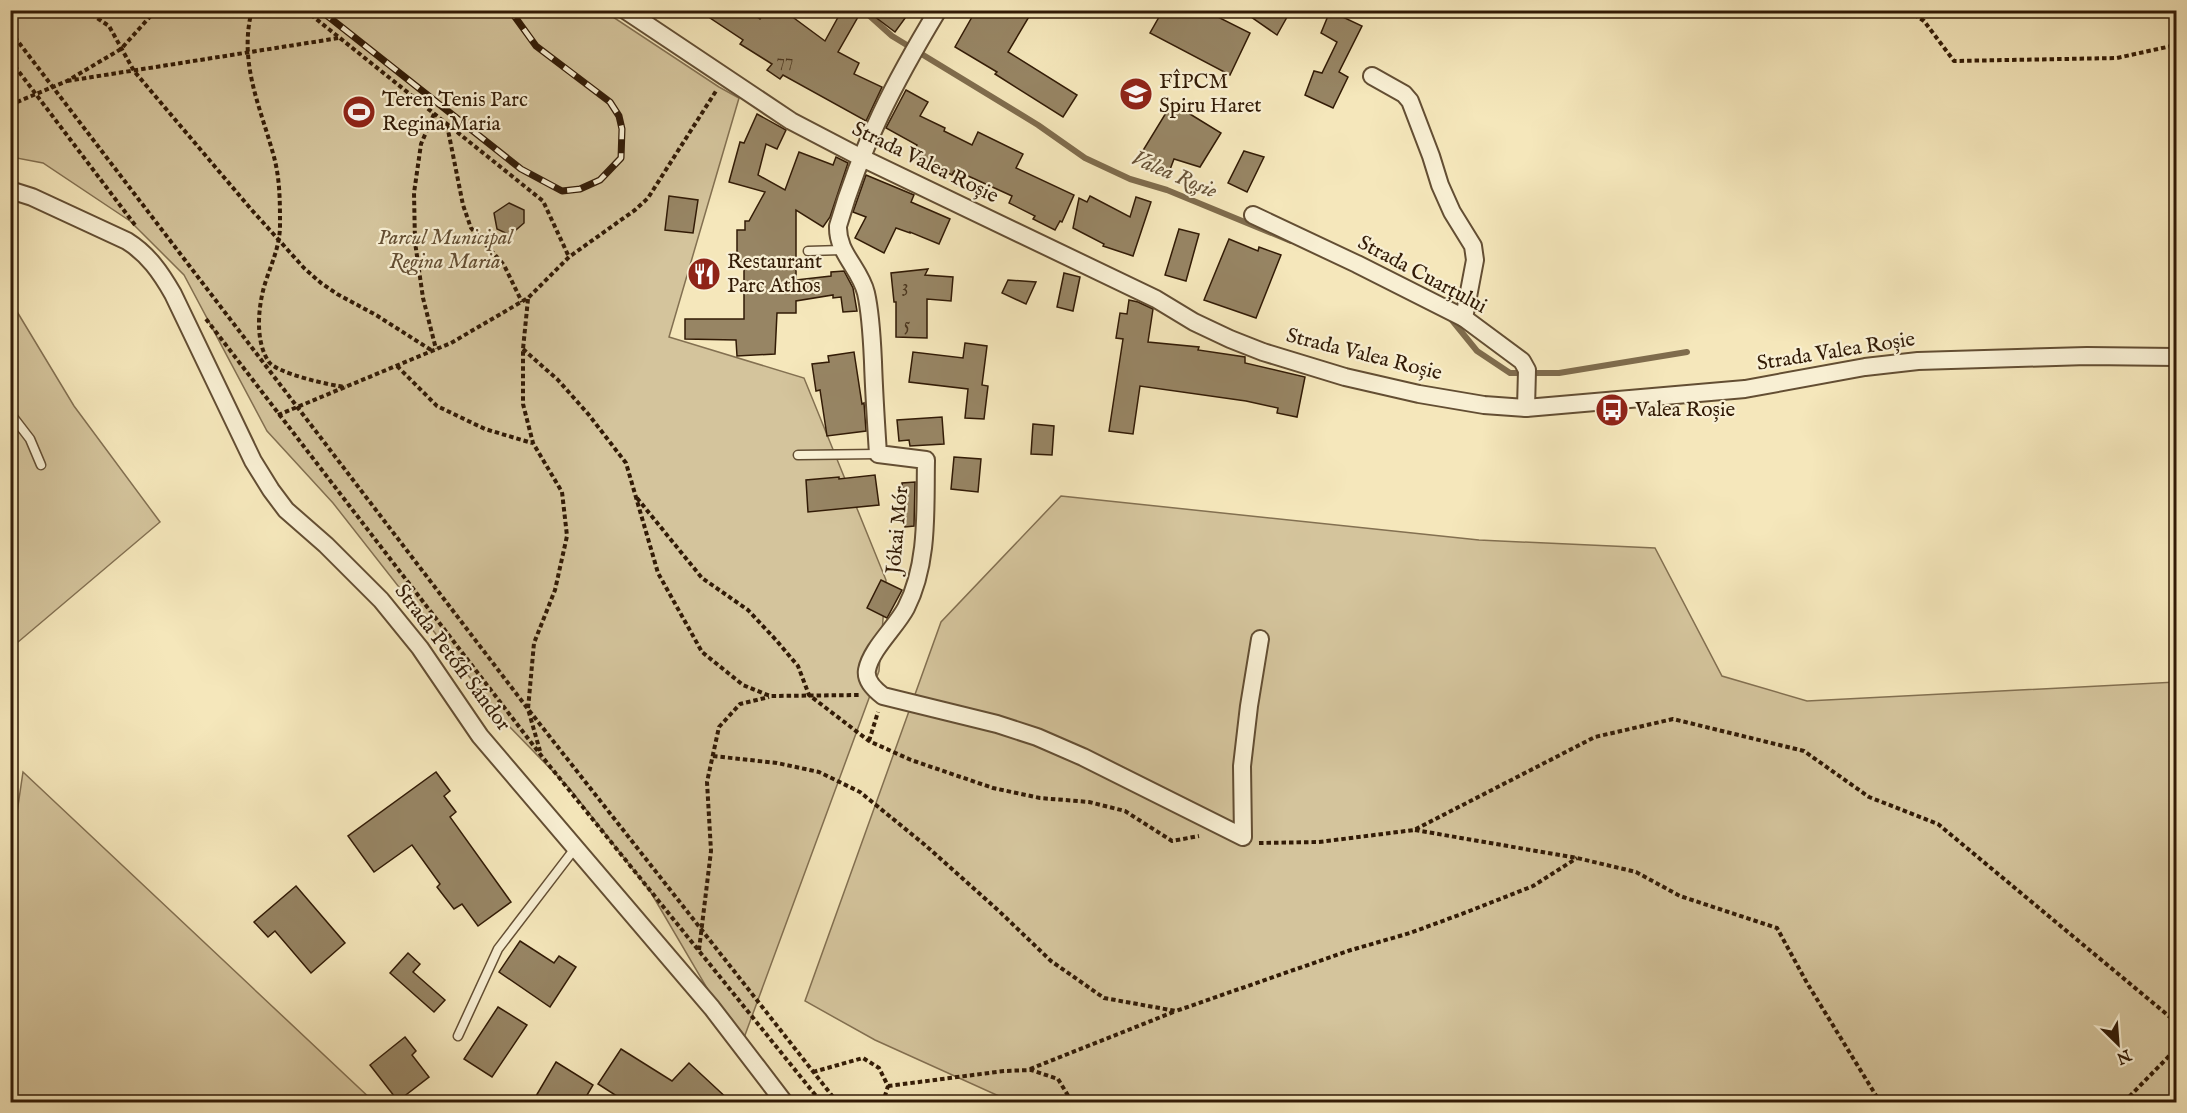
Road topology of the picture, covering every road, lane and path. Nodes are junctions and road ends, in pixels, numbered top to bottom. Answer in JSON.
{"nodes":[{"id":1,"x":85,"y":10,"type":"edge"},
{"id":2,"x":156,"y":10,"type":"edge"},
{"id":3,"x":252,"y":10,"type":"edge"},
{"id":4,"x":305,"y":10,"type":"edge"},
{"id":5,"x":625,"y":10,"type":"edge"},
{"id":6,"x":938,"y":10,"type":"edge"},
{"id":7,"x":1908,"y":10,"type":"edge"},
{"id":8,"x":10,"y":31,"type":"edge"},
{"id":9,"x":340,"y":38,"type":"junction"},
{"id":10,"x":2176,"y":45,"type":"edge"},
{"id":11,"x":121,"y":49,"type":"junction"},
{"id":12,"x":248,"y":53,"type":"junction"},
{"id":13,"x":10,"y":60,"type":"edge"},
{"id":14,"x":134,"y":70,"type":"junction"},
{"id":15,"x":1372,"y":76,"type":"dead end"},
{"id":16,"x":727,"y":79,"type":"junction"},
{"id":17,"x":67,"y":81,"type":"junction"},
{"id":18,"x":53,"y":86,"type":"junction"},
{"id":19,"x":37,"y":94,"type":"junction"},
{"id":20,"x":10,"y":105,"type":"edge"},
{"id":21,"x":434,"y":114,"type":"junction"},
{"id":22,"x":447,"y":124,"type":"dead end"},
{"id":23,"x":860,"y":157,"type":"junction"},
{"id":24,"x":10,"y":190,"type":"edge"},
{"id":25,"x":1253,"y":215,"type":"dead end"},
{"id":26,"x":136,"y":226,"type":"dead end"},
{"id":27,"x":279,"y":239,"type":"junction"},
{"id":28,"x":842,"y":250,"type":"junction"},
{"id":29,"x":808,"y":251,"type":"dead end"},
{"id":30,"x":569,"y":257,"type":"junction"},
{"id":31,"x":528,"y":298,"type":"junction"},
{"id":32,"x":522,"y":302,"type":"junction"},
{"id":33,"x":200,"y":311,"type":"dead end"},
{"id":34,"x":1464,"y":318,"type":"junction"},
{"id":35,"x":434,"y":349,"type":"junction"},
{"id":36,"x":523,"y":349,"type":"junction"},
{"id":37,"x":2176,"y":357,"type":"edge"},
{"id":38,"x":397,"y":366,"type":"junction"},
{"id":39,"x":347,"y":387,"type":"junction"},
{"id":40,"x":297,"y":407,"type":"junction"},
{"id":41,"x":1526,"y":408,"type":"junction"},
{"id":42,"x":10,"y":413,"type":"edge"},
{"id":43,"x":278,"y":415,"type":"junction"},
{"id":44,"x":533,"y":443,"type":"junction"},
{"id":45,"x":878,"y":454,"type":"junction"},
{"id":46,"x":798,"y":455,"type":"dead end"},
{"id":47,"x":41,"y":465,"type":"dead end"},
{"id":48,"x":1260,"y":639,"type":"dead end"},
{"id":49,"x":770,"y":696,"type":"junction"},
{"id":50,"x":883,"y":696,"type":"junction"},
{"id":51,"x":528,"y":709,"type":"junction"},
{"id":52,"x":869,"y":741,"type":"dead end"},
{"id":53,"x":540,"y":754,"type":"junction"},
{"id":54,"x":713,"y":756,"type":"junction"},
{"id":55,"x":1414,"y":830,"type":"junction"},
{"id":56,"x":1243,"y":837,"type":"junction"},
{"id":57,"x":576,"y":847,"type":"junction"},
{"id":58,"x":1577,"y":858,"type":"junction"},
{"id":59,"x":702,"y":930,"type":"junction"},
{"id":60,"x":699,"y":951,"type":"junction"},
{"id":61,"x":1176,"y":1011,"type":"junction"},
{"id":62,"x":2176,"y":1022,"type":"edge"},
{"id":63,"x":458,"y":1036,"type":"dead end"},
{"id":64,"x":2176,"y":1049,"type":"edge"},
{"id":65,"x":1026,"y":1070,"type":"junction"},
{"id":66,"x":813,"y":1072,"type":"junction"},
{"id":67,"x":888,"y":1086,"type":"junction"},
{"id":68,"x":784,"y":1102,"type":"edge"},
{"id":69,"x":821,"y":1102,"type":"edge"},
{"id":70,"x":837,"y":1102,"type":"edge"},
{"id":71,"x":883,"y":1102,"type":"edge"},
{"id":72,"x":1072,"y":1102,"type":"edge"},
{"id":73,"x":1880,"y":1102,"type":"edge"},
{"id":74,"x":2124,"y":1102,"type":"edge"}],
"edges":[{"from":1,"to":11,"type":"path"},
{"from":2,"to":11,"type":"path"},
{"from":3,"to":12,"type":"path"},
{"from":4,"to":9,"type":"path"},
{"from":5,"to":16,"type":"street","name":"Strada Valea Roșie"},
{"from":6,"to":23,"type":"street"},
{"from":7,"to":10,"type":"path"},
{"from":8,"to":18,"type":"path"},
{"from":9,"to":12,"type":"path"},
{"from":9,"to":21,"type":"path"},
{"from":11,"to":14,"type":"path"},
{"from":11,"to":17,"type":"path"},
{"from":12,"to":14,"type":"path"},
{"from":12,"to":27,"type":"path"},
{"from":13,"to":19,"type":"path"},
{"from":14,"to":17,"type":"path"},
{"from":14,"to":27,"type":"path"},
{"from":15,"to":34,"type":"street"},
{"from":16,"to":23,"type":"street","name":"Strada Valea Roșie"},
{"from":16,"to":30,"type":"path"},
{"from":17,"to":18,"type":"path"},
{"from":18,"to":19,"type":"path"},
{"from":18,"to":40,"type":"path"},
{"from":19,"to":20,"type":"path"},
{"from":19,"to":26,"type":"path"},
{"from":21,"to":30,"type":"path"},
{"from":21,"to":35,"type":"path"},
{"from":22,"to":32,"type":"path"},
{"from":23,"to":28,"type":"street"},
{"from":23,"to":41,"type":"street","name":"Strada Valea Roșie"},
{"from":24,"to":57,"type":"street","name":"Strada Petőfi Sándor"},
{"from":25,"to":34,"type":"street","name":"Strada Cuarțului"},
{"from":27,"to":35,"type":"path"},
{"from":27,"to":39,"type":"path"},
{"from":28,"to":29,"type":"lane"},
{"from":28,"to":45,"type":"street"},
{"from":30,"to":31,"type":"path"},
{"from":31,"to":32,"type":"path"},
{"from":31,"to":36,"type":"path"},
{"from":32,"to":35,"type":"path"},
{"from":33,"to":43,"type":"path"},
{"from":34,"to":41,"type":"street","name":"Strada Cuarțului"},
{"from":35,"to":38,"type":"path"},
{"from":36,"to":44,"type":"path"},
{"from":36,"to":49,"type":"path"},
{"from":37,"to":41,"type":"street","name":"Strada Valea Roșie"},
{"from":38,"to":39,"type":"path"},
{"from":38,"to":44,"type":"path"},
{"from":39,"to":40,"type":"path"},
{"from":40,"to":43,"type":"path"},
{"from":40,"to":51,"type":"path"},
{"from":42,"to":47,"type":"lane"},
{"from":43,"to":53,"type":"path"},
{"from":44,"to":51,"type":"path"},
{"from":45,"to":46,"type":"lane"},
{"from":45,"to":50,"type":"street","name":"Jókai Mór"},
{"from":48,"to":56,"type":"street"},
{"from":49,"to":50,"type":"path"},
{"from":49,"to":54,"type":"path"},
{"from":50,"to":52,"type":"path"},
{"from":50,"to":56,"type":"street"},
{"from":51,"to":53,"type":"path"},
{"from":51,"to":59,"type":"path"},
{"from":53,"to":60,"type":"path"},
{"from":54,"to":59,"type":"path"},
{"from":54,"to":61,"type":"path"},
{"from":55,"to":56,"type":"path"},
{"from":55,"to":58,"type":"path"},
{"from":55,"to":62,"type":"path"},
{"from":57,"to":63,"type":"lane"},
{"from":57,"to":68,"type":"street","name":"Strada Petőfi Sándor"},
{"from":58,"to":61,"type":"path"},
{"from":58,"to":73,"type":"path"},
{"from":59,"to":60,"type":"path"},
{"from":59,"to":66,"type":"path"},
{"from":60,"to":69,"type":"path"},
{"from":61,"to":65,"type":"path"},
{"from":64,"to":74,"type":"path"},
{"from":65,"to":67,"type":"path"},
{"from":65,"to":72,"type":"path"},
{"from":66,"to":67,"type":"path"},
{"from":66,"to":70,"type":"path"},
{"from":67,"to":71,"type":"path"}]}
